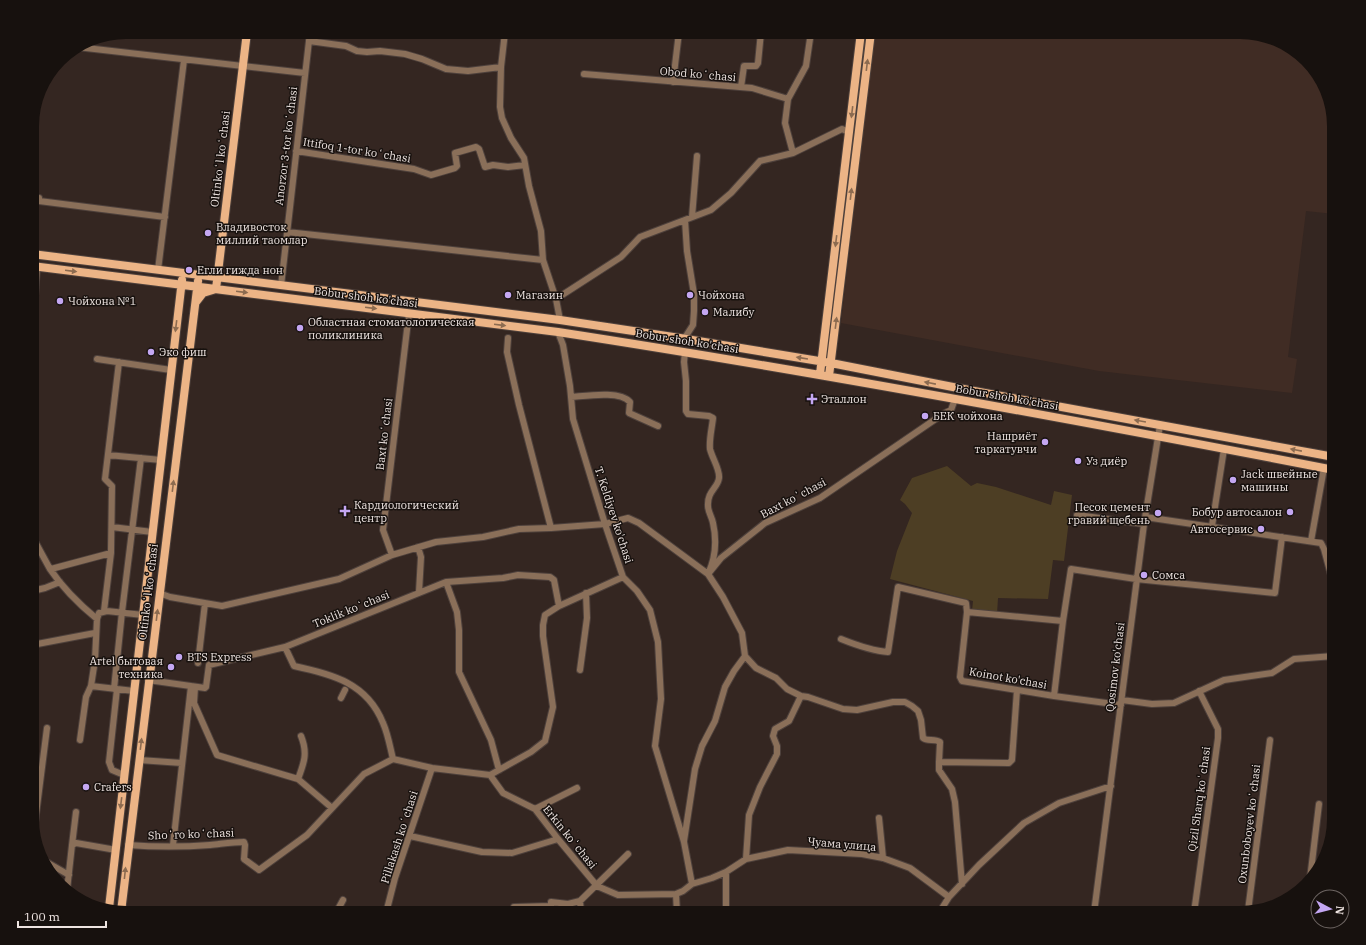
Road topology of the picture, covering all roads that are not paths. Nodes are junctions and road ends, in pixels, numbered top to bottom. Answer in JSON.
{"nodes":[{"id":1,"x":246,"y":39,"type":"edge"},
{"id":2,"x":504,"y":39,"type":"edge"},
{"id":3,"x":678,"y":39,"type":"edge"},
{"id":4,"x":760,"y":39,"type":"edge"},
{"id":5,"x":810,"y":39,"type":"edge"},
{"id":6,"x":860,"y":39,"type":"edge"},
{"id":7,"x":869,"y":39,"type":"edge"},
{"id":8,"x":309,"y":41,"type":"joint"},
{"id":9,"x":86,"y":49,"type":"edge"},
{"id":10,"x":184,"y":60,"type":"junction"},
{"id":11,"x":501,"y":66,"type":"junction"},
{"id":12,"x":242,"y":67,"type":"junction"},
{"id":13,"x":305,"y":73,"type":"junction"},
{"id":14,"x":584,"y":74,"type":"dead end"},
{"id":15,"x":673,"y":82,"type":"junction"},
{"id":16,"x":741,"y":87,"type":"junction"},
{"id":17,"x":788,"y":99,"type":"junction"},
{"id":18,"x":849,"y":137,"type":"junction"},
{"id":19,"x":858,"y":142,"type":"junction"},
{"id":20,"x":296,"y":151,"type":"junction"},
{"id":21,"x":793,"y":153,"type":"junction"},
{"id":22,"x":697,"y":156,"type":"dead end"},
{"id":23,"x":525,"y":165,"type":"junction"},
{"id":24,"x":39,"y":201,"type":"edge"},
{"id":25,"x":165,"y":217,"type":"junction"},
{"id":26,"x":692,"y":217,"type":"junction"},
{"id":27,"x":685,"y":220,"type":"junction"},
{"id":28,"x":286,"y":232,"type":"junction"},
{"id":29,"x":39,"y":255,"type":"edge"},
{"id":30,"x":543,"y":260,"type":"junction"},
{"id":31,"x":39,"y":268,"type":"edge"},
{"id":32,"x":158,"y":270,"type":"junction"},
{"id":33,"x":183,"y":273,"type":"junction"},
{"id":34,"x":199,"y":275,"type":"junction"},
{"id":35,"x":217,"y":277,"type":"junction"},
{"id":36,"x":181,"y":284,"type":"junction"},
{"id":37,"x":198,"y":286,"type":"junction"},
{"id":38,"x":281,"y":286,"type":"junction"},
{"id":39,"x":216,"y":288,"type":"junction"},
{"id":40,"x":556,"y":299,"type":"junction"},
{"id":41,"x":179,"y":300,"type":"junction"},
{"id":42,"x":196,"y":302,"type":"junction"},
{"id":43,"x":409,"y":313,"type":"junction"},
{"id":44,"x":560,"y":320,"type":"junction"},
{"id":45,"x":558,"y":332,"type":"junction"},
{"id":46,"x":508,"y":338,"type":"dead end"},
{"id":47,"x":684,"y":339,"type":"junction"},
{"id":48,"x":685,"y":352,"type":"junction"},
{"id":49,"x":97,"y":359,"type":"dead end"},
{"id":50,"x":822,"y":361,"type":"junction"},
{"id":51,"x":118,"y":362,"type":"junction"},
{"id":52,"x":831,"y":363,"type":"junction"},
{"id":53,"x":171,"y":370,"type":"junction"},
{"id":54,"x":820,"y":374,"type":"junction"},
{"id":55,"x":829,"y":376,"type":"junction"},
{"id":56,"x":571,"y":397,"type":"junction"},
{"id":57,"x":955,"y":399,"type":"junction"},
{"id":58,"x":1160,"y":425,"type":"junction"},
{"id":59,"x":658,"y":426,"type":"dead end"},
{"id":60,"x":1158,"y":436,"type":"junction"},
{"id":61,"x":1224,"y":449,"type":"junction"},
{"id":62,"x":108,"y":455,"type":"junction"},
{"id":63,"x":1327,"y":456,"type":"edge"},
{"id":64,"x":140,"y":458,"type":"junction"},
{"id":65,"x":161,"y":460,"type":"junction"},
{"id":66,"x":1324,"y":468,"type":"junction"},
{"id":67,"x":1327,"y":469,"type":"edge"},
{"id":68,"x":1077,"y":515,"type":"dead end"},
{"id":69,"x":1144,"y":520,"type":"junction"},
{"id":70,"x":605,"y":524,"type":"junction"},
{"id":71,"x":1212,"y":526,"type":"junction"},
{"id":72,"x":112,"y":527,"type":"junction"},
{"id":73,"x":551,"y":528,"type":"junction"},
{"id":74,"x":132,"y":529,"type":"junction"},
{"id":75,"x":152,"y":532,"type":"junction"},
{"id":76,"x":1282,"y":537,"type":"junction"},
{"id":77,"x":1311,"y":541,"type":"junction"},
{"id":78,"x":418,"y":547,"type":"junction"},
{"id":79,"x":39,"y":548,"type":"edge"},
{"id":80,"x":111,"y":553,"type":"junction"},
{"id":81,"x":392,"y":555,"type":"junction"},
{"id":82,"x":1327,"y":560,"type":"edge"},
{"id":83,"x":51,"y":569,"type":"junction"},
{"id":84,"x":708,"y":574,"type":"junction"},
{"id":85,"x":623,"y":577,"type":"junction"},
{"id":86,"x":1136,"y":579,"type":"junction"},
{"id":87,"x":60,"y":582,"type":"junction"},
{"id":88,"x":446,"y":582,"type":"junction"},
{"id":89,"x":39,"y":589,"type":"edge"},
{"id":90,"x":419,"y":592,"type":"junction"},
{"id":91,"x":159,"y":593,"type":"junction"},
{"id":92,"x":586,"y":593,"type":"junction"},
{"id":93,"x":205,"y":603,"type":"junction"},
{"id":94,"x":559,"y":606,"type":"junction"},
{"id":95,"x":104,"y":611,"type":"junction"},
{"id":96,"x":122,"y":612,"type":"junction"},
{"id":97,"x":967,"y":612,"type":"junction"},
{"id":98,"x":143,"y":615,"type":"junction"},
{"id":99,"x":96,"y":619,"type":"junction"},
{"id":100,"x":1063,"y":621,"type":"junction"},
{"id":101,"x":95,"y":633,"type":"junction"},
{"id":102,"x":841,"y":639,"type":"dead end"},
{"id":103,"x":39,"y":644,"type":"edge"},
{"id":104,"x":285,"y":647,"type":"junction"},
{"id":105,"x":745,"y":656,"type":"junction"},
{"id":106,"x":1327,"y":657,"type":"edge"},
{"id":107,"x":198,"y":663,"type":"dead end"},
{"id":108,"x":580,"y":670,"type":"dead end"},
{"id":109,"x":148,"y":680,"type":"junction"},
{"id":110,"x":91,"y":686,"type":"junction"},
{"id":111,"x":193,"y":686,"type":"junction"},
{"id":112,"x":347,"y":686,"type":"junction"},
{"id":113,"x":116,"y":689,"type":"junction"},
{"id":114,"x":1017,"y":690,"type":"junction"},
{"id":115,"x":134,"y":691,"type":"junction"},
{"id":116,"x":1199,"y":691,"type":"junction"},
{"id":117,"x":801,"y":696,"type":"junction"},
{"id":118,"x":1054,"y":696,"type":"junction"},
{"id":119,"x":341,"y":698,"type":"dead end"},
{"id":120,"x":1121,"y":702,"type":"junction"},
{"id":121,"x":47,"y":728,"type":"dead end"},
{"id":122,"x":301,"y":736,"type":"dead end"},
{"id":123,"x":80,"y":740,"type":"dead end"},
{"id":124,"x":1270,"y":740,"type":"dead end"},
{"id":125,"x":393,"y":759,"type":"junction"},
{"id":126,"x":139,"y":760,"type":"junction"},
{"id":127,"x":939,"y":762,"type":"junction"},
{"id":128,"x":182,"y":763,"type":"junction"},
{"id":129,"x":432,"y":768,"type":"junction"},
{"id":130,"x":499,"y":770,"type":"junction"},
{"id":131,"x":124,"y":775,"type":"junction"},
{"id":132,"x":490,"y":775,"type":"junction"},
{"id":133,"x":298,"y":779,"type":"junction"},
{"id":134,"x":1110,"y":786,"type":"junction"},
{"id":135,"x":577,"y":788,"type":"dead end"},
{"id":136,"x":39,"y":791,"type":"edge"},
{"id":137,"x":1320,"y":804,"type":"dead end"},
{"id":138,"x":332,"y":808,"type":"junction"},
{"id":139,"x":535,"y":809,"type":"junction"},
{"id":140,"x":76,"y":812,"type":"dead end"},
{"id":141,"x":879,"y":818,"type":"dead end"},
{"id":142,"x":410,"y":836,"type":"junction"},
{"id":143,"x":558,"y":840,"type":"junction"},
{"id":144,"x":684,"y":842,"type":"junction"},
{"id":145,"x":72,"y":845,"type":"junction"},
{"id":146,"x":128,"y":845,"type":"junction"},
{"id":147,"x":173,"y":846,"type":"junction"},
{"id":148,"x":116,"y":850,"type":"junction"},
{"id":149,"x":628,"y":854,"type":"dead end"},
{"id":150,"x":883,"y":858,"type":"junction"},
{"id":151,"x":746,"y":859,"type":"junction"},
{"id":152,"x":1311,"y":868,"type":"edge"},
{"id":153,"x":56,"y":869,"type":"edge"},
{"id":154,"x":726,"y":872,"type":"junction"},
{"id":155,"x":69,"y":875,"type":"junction"},
{"id":156,"x":68,"y":883,"type":"edge"},
{"id":157,"x":692,"y":884,"type":"junction"},
{"id":158,"x":962,"y":884,"type":"junction"},
{"id":159,"x":597,"y":886,"type":"junction"},
{"id":160,"x":676,"y":894,"type":"junction"},
{"id":161,"x":949,"y":897,"type":"junction"},
{"id":162,"x":343,"y":900,"type":"dead end"},
{"id":163,"x":580,"y":901,"type":"junction"},
{"id":164,"x":109,"y":904,"type":"edge"},
{"id":165,"x":1249,"y":905,"type":"edge"},
{"id":166,"x":122,"y":906,"type":"edge"},
{"id":167,"x":340,"y":906,"type":"edge"},
{"id":168,"x":388,"y":906,"type":"edge"},
{"id":169,"x":551,"y":906,"type":"edge"},
{"id":170,"x":580,"y":906,"type":"edge"},
{"id":171,"x":677,"y":906,"type":"edge"},
{"id":172,"x":726,"y":906,"type":"edge"},
{"id":173,"x":943,"y":906,"type":"edge"},
{"id":174,"x":1095,"y":906,"type":"edge"},
{"id":175,"x":1195,"y":906,"type":"edge"}],
"edges":[{"from":1,"to":12,"type":"main road","name":"Oltinkoʻl koʻchasi"},
{"from":2,"to":11,"type":"street"},
{"from":3,"to":15,"type":"street"},
{"from":4,"to":16,"type":"street","name":"Obod koʻchasi"},
{"from":5,"to":17,"type":"street"},
{"from":6,"to":18,"type":"main road","one_way":true},
{"from":19,"to":7,"type":"main road","one_way":true},
{"from":8,"to":11,"type":"street"},
{"from":8,"to":13,"type":"street","name":"Anorzor 3-tor koʻchasi"},
{"from":9,"to":10,"type":"street"},
{"from":10,"to":12,"type":"street"},
{"from":10,"to":25,"type":"street"},
{"from":11,"to":23,"type":"street"},
{"from":12,"to":13,"type":"street"},
{"from":12,"to":35,"type":"main road","name":"Oltinkoʻl koʻchasi"},
{"from":13,"to":20,"type":"street","name":"Anorzor 3-tor koʻchasi"},
{"from":14,"to":15,"type":"street","name":"Obod koʻchasi"},
{"from":15,"to":16,"type":"street","name":"Obod koʻchasi"},
{"from":16,"to":17,"type":"street"},
{"from":17,"to":21,"type":"street"},
{"from":18,"to":19,"type":"street"},
{"from":18,"to":21,"type":"street"},
{"from":18,"to":50,"type":"main road","one_way":true},
{"from":52,"to":19,"type":"main road","one_way":true},
{"from":20,"to":23,"type":"street","name":"Ittifoq 1-tor koʻchasi"},
{"from":20,"to":28,"type":"street","name":"Anorzor 3-tor koʻchasi"},
{"from":21,"to":26,"type":"street"},
{"from":22,"to":26,"type":"street"},
{"from":23,"to":30,"type":"street"},
{"from":24,"to":25,"type":"street"},
{"from":25,"to":32,"type":"street"},
{"from":26,"to":27,"type":"street"},
{"from":27,"to":40,"type":"street"},
{"from":27,"to":47,"type":"street"},
{"from":28,"to":30,"type":"street"},
{"from":28,"to":38,"type":"street","name":"Anorzor 3-tor koʻchasi"},
{"from":29,"to":32,"type":"main road","name":"Bobur shoh ko'chasi"},
{"from":30,"to":40,"type":"street"},
{"from":31,"to":36,"type":"main road","name":"Bobur shoh ko'chasi","one_way":true},
{"from":32,"to":33,"type":"main road","name":"Bobur shoh ko'chasi"},
{"from":33,"to":34,"type":"main road","name":"Bobur shoh ko'chasi"},
{"from":33,"to":36,"type":"main road","name":"Oltinkoʻl koʻchasi"},
{"from":34,"to":35,"type":"main road","name":"Bobur shoh ko'chasi"},
{"from":34,"to":37,"type":"main road","name":"Oltinkoʻl koʻchasi"},
{"from":35,"to":37,"type":"main road"},
{"from":35,"to":38,"type":"main road","name":"Bobur shoh ko'chasi"},
{"from":35,"to":39,"type":"main road","name":"Oltinkoʻl koʻchasi"},
{"from":36,"to":37,"type":"main road","name":"Bobur shoh ko'chasi"},
{"from":36,"to":41,"type":"main road","name":"Oltinkoʻl koʻchasi"},
{"from":37,"to":39,"type":"main road","name":"Bobur shoh ko'chasi"},
{"from":37,"to":41,"type":"main road"},
{"from":37,"to":42,"type":"main road","name":"Oltinkoʻl koʻchasi"},
{"from":38,"to":44,"type":"main road","name":"Bobur shoh ko'chasi"},
{"from":39,"to":42,"type":"main road"},
{"from":39,"to":43,"type":"main road","name":"Bobur shoh ko'chasi","one_way":true},
{"from":40,"to":44,"type":"street"},
{"from":41,"to":53,"type":"main road","name":"Oltinkoʻl koʻchasi","one_way":true},
{"from":91,"to":42,"type":"main road","name":"Oltinkoʻl koʻchasi","one_way":true},
{"from":43,"to":45,"type":"main road","name":"Bobur shoh ko'chasi","one_way":true},
{"from":43,"to":81,"type":"street","name":"Baxt koʻchasi"},
{"from":44,"to":47,"type":"main road","name":"Bobur shoh ko'chasi"},
{"from":45,"to":48,"type":"main road","name":"Bobur shoh ko'chasi"},
{"from":45,"to":56,"type":"street","name":"T. Keldiyev ko'chasi"},
{"from":46,"to":73,"type":"street"},
{"from":50,"to":47,"type":"main road","name":"Bobur shoh ko'chasi","one_way":true},
{"from":48,"to":54,"type":"main road","name":"Bobur shoh ko'chasi"},
{"from":48,"to":84,"type":"street"},
{"from":49,"to":51,"type":"street"},
{"from":50,"to":52,"type":"main road","name":"Bobur shoh ko'chasi"},
{"from":50,"to":54,"type":"main road"},
{"from":51,"to":53,"type":"street"},
{"from":51,"to":62,"type":"street"},
{"from":52,"to":55,"type":"main road"},
{"from":58,"to":52,"type":"main road","name":"Bobur shoh ko'chasi","one_way":true},
{"from":53,"to":65,"type":"main road","name":"Oltinkoʻl koʻchasi"},
{"from":54,"to":55,"type":"main road","name":"Bobur shoh ko'chasi"},
{"from":55,"to":57,"type":"main road","name":"Bobur shoh ko'chasi"},
{"from":56,"to":59,"type":"street"},
{"from":56,"to":70,"type":"street","name":"T. Keldiyev ko'chasi"},
{"from":57,"to":60,"type":"main road","name":"Bobur shoh ko'chasi"},
{"from":57,"to":84,"type":"street","name":"Baxt koʻchasi"},
{"from":58,"to":60,"type":"street","name":"Qosimov ko'chasi"},
{"from":63,"to":58,"type":"main road","name":"Bobur shoh ko'chasi","one_way":true},
{"from":60,"to":61,"type":"main road","name":"Bobur shoh ko'chasi"},
{"from":60,"to":69,"type":"street","name":"Qosimov ko'chasi"},
{"from":61,"to":66,"type":"main road","name":"Bobur shoh ko'chasi"},
{"from":61,"to":71,"type":"street"},
{"from":62,"to":64,"type":"street"},
{"from":62,"to":72,"type":"street"},
{"from":64,"to":65,"type":"street"},
{"from":64,"to":74,"type":"street"},
{"from":65,"to":75,"type":"main road","name":"Oltinkoʻl koʻchasi"},
{"from":66,"to":67,"type":"main road","name":"Bobur shoh ko'chasi"},
{"from":66,"to":77,"type":"street"},
{"from":68,"to":69,"type":"street"},
{"from":69,"to":71,"type":"street"},
{"from":69,"to":86,"type":"street","name":"Qosimov ko'chasi"},
{"from":70,"to":73,"type":"street"},
{"from":70,"to":84,"type":"street"},
{"from":70,"to":85,"type":"street","name":"T. Keldiyev ko'chasi"},
{"from":71,"to":76,"type":"street"},
{"from":72,"to":74,"type":"street"},
{"from":72,"to":80,"type":"street"},
{"from":73,"to":78,"type":"street"},
{"from":74,"to":75,"type":"street"},
{"from":74,"to":96,"type":"street"},
{"from":75,"to":98,"type":"main road","name":"Oltinkoʻl koʻchasi"},
{"from":76,"to":77,"type":"street"},
{"from":76,"to":86,"type":"street"},
{"from":77,"to":82,"type":"street"},
{"from":78,"to":81,"type":"street"},
{"from":78,"to":90,"type":"street"},
{"from":79,"to":83,"type":"street"},
{"from":80,"to":83,"type":"street"},
{"from":80,"to":95,"type":"street"},
{"from":81,"to":93,"type":"street"},
{"from":83,"to":87,"type":"street"},
{"from":84,"to":105,"type":"street"},
{"from":85,"to":92,"type":"street"},
{"from":85,"to":144,"type":"street","name":"T. Keldiyev ko'chasi"},
{"from":86,"to":100,"type":"street"},
{"from":86,"to":120,"type":"street","name":"Qosimov ko'chasi"},
{"from":87,"to":89,"type":"street"},
{"from":87,"to":99,"type":"street"},
{"from":88,"to":90,"type":"street","name":"Toklik koʻchasi"},
{"from":88,"to":94,"type":"street","name":"Toklik koʻchasi"},
{"from":88,"to":130,"type":"street"},
{"from":90,"to":104,"type":"street","name":"Toklik koʻchasi"},
{"from":91,"to":93,"type":"street"},
{"from":109,"to":91,"type":"main road","name":"Oltinkoʻl koʻchasi","one_way":true},
{"from":92,"to":94,"type":"street"},
{"from":92,"to":108,"type":"street"},
{"from":93,"to":107,"type":"street"},
{"from":94,"to":130,"type":"street"},
{"from":95,"to":96,"type":"street"},
{"from":95,"to":99,"type":"street"},
{"from":96,"to":98,"type":"street"},
{"from":96,"to":113,"type":"street"},
{"from":97,"to":100,"type":"street"},
{"from":97,"to":102,"type":"street"},
{"from":97,"to":114,"type":"street","name":"Koinot ko'chasi"},
{"from":98,"to":115,"type":"main road","name":"Oltinkoʻl koʻchasi"},
{"from":99,"to":101,"type":"street"},
{"from":100,"to":118,"type":"street"},
{"from":101,"to":103,"type":"street"},
{"from":101,"to":110,"type":"street"},
{"from":104,"to":111,"type":"street","name":"Toklik koʻchasi"},
{"from":104,"to":112,"type":"street"},
{"from":105,"to":117,"type":"street"},
{"from":105,"to":144,"type":"street"},
{"from":106,"to":116,"type":"street","name":"Koinot ko'chasi"},
{"from":109,"to":111,"type":"street"},
{"from":126,"to":109,"type":"main road","name":"Oltinkoʻl koʻchasi","one_way":true},
{"from":110,"to":113,"type":"street"},
{"from":110,"to":123,"type":"street"},
{"from":111,"to":128,"type":"street"},
{"from":111,"to":133,"type":"street"},
{"from":112,"to":119,"type":"street"},
{"from":112,"to":125,"type":"street"},
{"from":113,"to":115,"type":"street"},
{"from":113,"to":131,"type":"street"},
{"from":114,"to":118,"type":"street","name":"Koinot ko'chasi"},
{"from":114,"to":127,"type":"street"},
{"from":115,"to":131,"type":"main road","name":"Oltinkoʻl koʻchasi"},
{"from":116,"to":120,"type":"street","name":"Koinot ko'chasi"},
{"from":116,"to":175,"type":"street","name":"Qizil Sharq koʻchasi"},
{"from":117,"to":127,"type":"street"},
{"from":117,"to":151,"type":"street"},
{"from":118,"to":120,"type":"street","name":"Koinot ko'chasi"},
{"from":120,"to":134,"type":"street","name":"Qosimov ko'chasi"},
{"from":121,"to":136,"type":"street"},
{"from":122,"to":133,"type":"street"},
{"from":124,"to":165,"type":"street","name":"Oxunboboyev koʻchasi"},
{"from":125,"to":129,"type":"street"},
{"from":125,"to":138,"type":"street","name":"Shoʻro koʻchasi"},
{"from":126,"to":128,"type":"street"},
{"from":126,"to":146,"type":"main road","name":"Oltinkoʻl koʻchasi"},
{"from":127,"to":158,"type":"street"},
{"from":128,"to":147,"type":"street"},
{"from":129,"to":132,"type":"street"},
{"from":129,"to":142,"type":"street","name":"Pillakash koʻchasi"},
{"from":130,"to":132,"type":"street"},
{"from":131,"to":148,"type":"main road","name":"Oltinkoʻl koʻchasi","one_way":true},
{"from":132,"to":139,"type":"street","name":"Erkin koʻchasi"},
{"from":133,"to":138,"type":"street"},
{"from":134,"to":158,"type":"street"},
{"from":134,"to":174,"type":"street","name":"Qosimov ko'chasi"},
{"from":135,"to":139,"type":"street"},
{"from":137,"to":152,"type":"street"},
{"from":138,"to":147,"type":"street","name":"Shoʻro koʻchasi"},
{"from":139,"to":143,"type":"street","name":"Erkin koʻchasi"},
{"from":140,"to":145,"type":"street"},
{"from":141,"to":150,"type":"street"},
{"from":142,"to":143,"type":"street"},
{"from":142,"to":168,"type":"street","name":"Pillakash koʻchasi"},
{"from":143,"to":159,"type":"street","name":"Erkin koʻchasi"},
{"from":144,"to":157,"type":"street","name":"T. Keldiyev ko'chasi"},
{"from":145,"to":148,"type":"street"},
{"from":145,"to":155,"type":"street"},
{"from":146,"to":147,"type":"street","name":"Shoʻro koʻchasi"},
{"from":166,"to":146,"type":"main road","name":"Oltinkoʻl koʻchasi","one_way":true},
{"from":148,"to":164,"type":"main road","name":"Oltinkoʻl koʻchasi"},
{"from":149,"to":159,"type":"street"},
{"from":150,"to":151,"type":"street","name":"Чуама улица"},
{"from":150,"to":161,"type":"street","name":"Чуама улица"},
{"from":151,"to":154,"type":"street","name":"Чуама улица"},
{"from":153,"to":155,"type":"street"},
{"from":154,"to":157,"type":"street","name":"Чуама улица"},
{"from":154,"to":172,"type":"street"},
{"from":155,"to":156,"type":"street"},
{"from":157,"to":160,"type":"street","name":"Чуама улица"},
{"from":158,"to":161,"type":"street"},
{"from":159,"to":160,"type":"street","name":"Erkin koʻchasi"},
{"from":159,"to":163,"type":"street"},
{"from":160,"to":171,"type":"street"},
{"from":161,"to":173,"type":"street"},
{"from":162,"to":167,"type":"street"},
{"from":163,"to":169,"type":"street"},
{"from":163,"to":170,"type":"street"}]}
